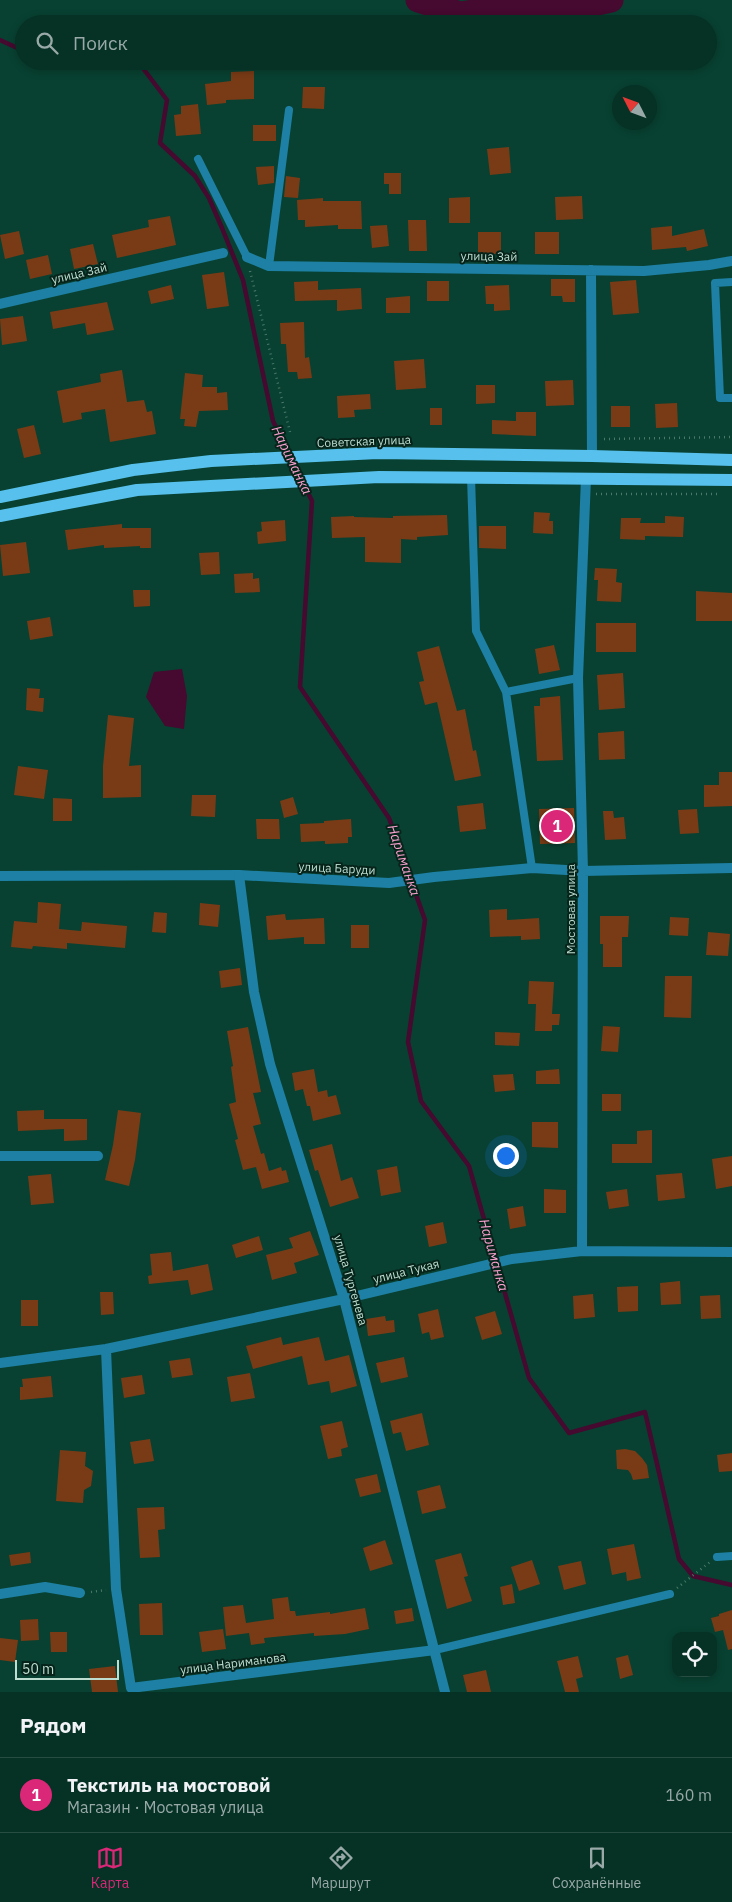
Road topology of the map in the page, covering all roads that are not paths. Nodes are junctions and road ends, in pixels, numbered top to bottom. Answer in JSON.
{"nodes":[{"id":1,"x":288,"y":110,"type":"dead end"},
{"id":2,"x":198,"y":159,"type":"dead end"},
{"id":3,"x":223,"y":253,"type":"dead end"},
{"id":4,"x":247,"y":257,"type":"joint"},
{"id":5,"x":732,"y":261,"type":"edge"},
{"id":6,"x":269,"y":266,"type":"junction"},
{"id":7,"x":591,"y":270,"type":"junction"},
{"id":8,"x":732,"y":282,"type":"edge"},
{"id":9,"x":0,"y":304,"type":"edge"},
{"id":10,"x":732,"y":398,"type":"edge"},
{"id":11,"x":592,"y":456,"type":"junction"},
{"id":12,"x":732,"y":460,"type":"edge"},
{"id":13,"x":471,"y":476,"type":"junction"},
{"id":14,"x":586,"y":478,"type":"junction"},
{"id":15,"x":732,"y":480,"type":"edge"},
{"id":16,"x":0,"y":497,"type":"edge"},
{"id":17,"x":0,"y":516,"type":"edge"},
{"id":18,"x":578,"y":678,"type":"junction"},
{"id":19,"x":506,"y":692,"type":"junction"},
{"id":20,"x":532,"y":868,"type":"junction"},
{"id":21,"x":732,"y":868,"type":"edge"},
{"id":22,"x":583,"y":871,"type":"junction"},
{"id":23,"x":0,"y":876,"type":"edge"},
{"id":24,"x":239,"y":876,"type":"junction"},
{"id":25,"x":0,"y":1156,"type":"edge"},
{"id":26,"x":98,"y":1156,"type":"dead end"},
{"id":27,"x":582,"y":1251,"type":"junction"},
{"id":28,"x":732,"y":1252,"type":"edge"},
{"id":29,"x":344,"y":1299,"type":"junction"},
{"id":30,"x":106,"y":1349,"type":"junction"},
{"id":31,"x":0,"y":1363,"type":"edge"},
{"id":32,"x":732,"y":1556,"type":"edge"},
{"id":33,"x":717,"y":1557,"type":"road end"},
{"id":34,"x":80,"y":1593,"type":"road end"},
{"id":35,"x":0,"y":1594,"type":"edge"},
{"id":36,"x":670,"y":1594,"type":"road end"},
{"id":37,"x":435,"y":1650,"type":"junction"},
{"id":38,"x":131,"y":1690,"type":"edge"},
{"id":39,"x":446,"y":1692,"type":"edge"}],
"edges":[{"from":1,"to":6,"type":"lane"},
{"from":2,"to":4,"type":"lane"},
{"from":3,"to":9,"type":"street","name":"улица Зай"},
{"from":4,"to":6,"type":"street","name":"улица Зай"},
{"from":5,"to":7,"type":"street","name":"улица Зай"},
{"from":6,"to":7,"type":"street","name":"улица Зай"},
{"from":7,"to":11,"type":"street"},
{"from":8,"to":10,"type":"lane"},
{"from":11,"to":12,"type":"main road","name":"Советская улица"},
{"from":11,"to":16,"type":"main road","name":"Советская улица"},
{"from":13,"to":14,"type":"main road"},
{"from":13,"to":17,"type":"main road"},
{"from":13,"to":19,"type":"lane"},
{"from":14,"to":15,"type":"main road"},
{"from":14,"to":18,"type":"street","name":"Мостовая улица"},
{"from":18,"to":19,"type":"lane"},
{"from":18,"to":22,"type":"street","name":"Мостовая улица"},
{"from":19,"to":20,"type":"lane"},
{"from":20,"to":22,"type":"street","name":"улица Баруди"},
{"from":20,"to":24,"type":"street","name":"улица Баруди"},
{"from":21,"to":22,"type":"street","name":"улица Баруди"},
{"from":22,"to":27,"type":"street","name":"Мостовая улица"},
{"from":23,"to":24,"type":"street","name":"улица Баруди"},
{"from":24,"to":29,"type":"street","name":"улица Тургенева"},
{"from":25,"to":26,"type":"street"},
{"from":27,"to":28,"type":"street","name":"улица Тукая"},
{"from":27,"to":29,"type":"street","name":"улица Тукая"},
{"from":29,"to":30,"type":"street","name":"улица Тукая"},
{"from":29,"to":37,"type":"street","name":"улица Тургенева"},
{"from":30,"to":31,"type":"street","name":"улица Тукая"},
{"from":30,"to":38,"type":"street","name":"улица Нариманова"},
{"from":32,"to":33,"type":"lane"},
{"from":34,"to":35,"type":"street"},
{"from":36,"to":37,"type":"lane","name":"улица Нариманова"},
{"from":37,"to":38,"type":"street","name":"улица Нариманова"},
{"from":37,"to":39,"type":"street","name":"улица Тургенева"}]}
